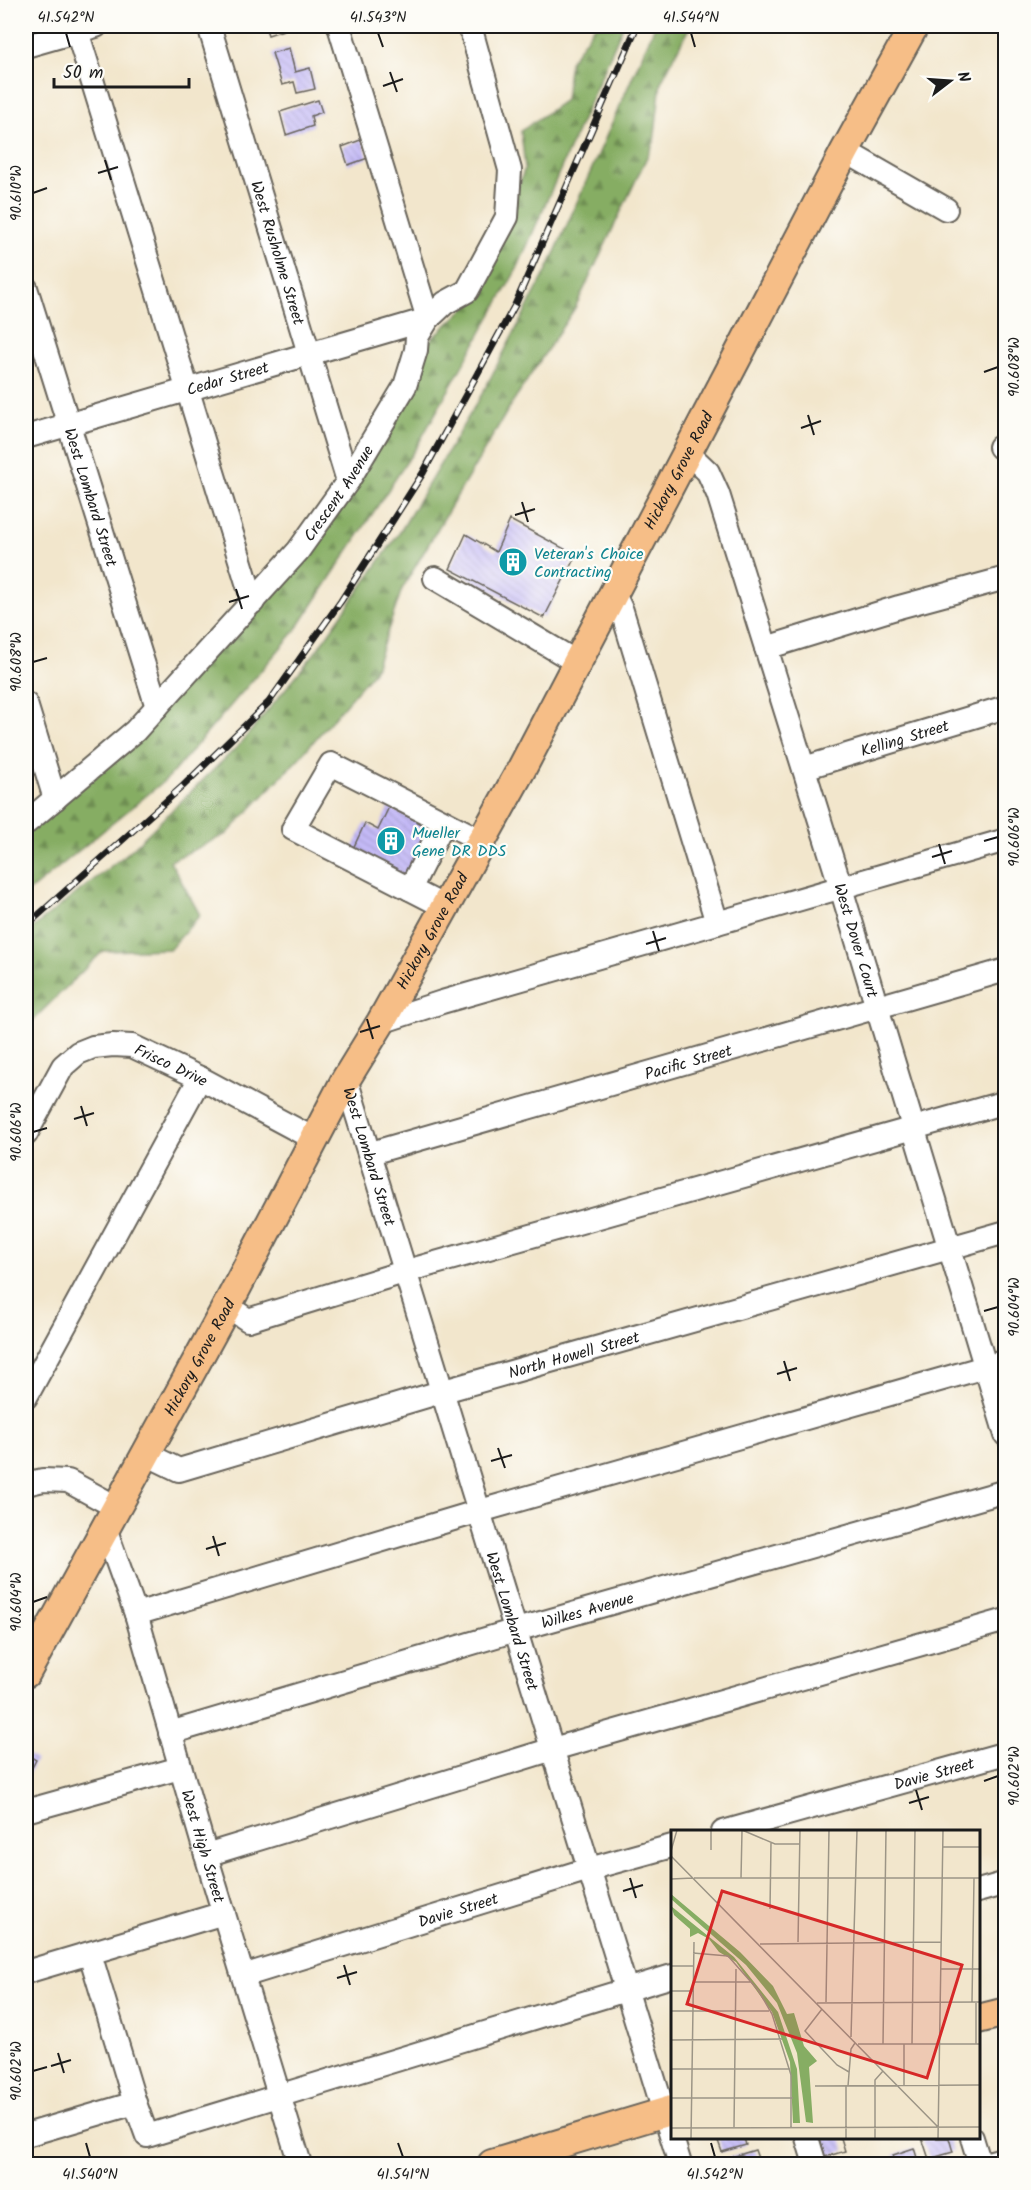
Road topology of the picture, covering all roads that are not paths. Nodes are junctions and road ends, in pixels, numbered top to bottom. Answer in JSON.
{"nodes":[{"id":1,"x":209,"y":26,"type":"edge"},
{"id":2,"x":339,"y":26,"type":"edge"},
{"id":3,"x":470,"y":26,"type":"edge"},
{"id":4,"x":914,"y":26,"type":"edge"},
{"id":5,"x":87,"y":28,"type":"edge"},
{"id":6,"x":26,"y":46,"type":"edge"},
{"id":7,"x":845,"y":151,"type":"junction"},
{"id":8,"x":946,"y":209,"type":"dead end"},
{"id":9,"x":26,"y":288,"type":"edge"},
{"id":10,"x":429,"y":319,"type":"junction"},
{"id":11,"x":309,"y":353,"type":"junction"},
{"id":12,"x":187,"y":389,"type":"junction"},
{"id":13,"x":68,"y":424,"type":"junction"},
{"id":14,"x":26,"y":437,"type":"edge"},
{"id":15,"x":688,"y":453,"type":"junction"},
{"id":16,"x":348,"y":480,"type":"junction"},
{"id":17,"x":435,"y":578,"type":"dead end"},
{"id":18,"x":1005,"y":578,"type":"edge"},
{"id":19,"x":614,"y":594,"type":"junction"},
{"id":20,"x":253,"y":602,"type":"junction"},
{"id":21,"x":766,"y":648,"type":"junction"},
{"id":22,"x":578,"y":663,"type":"junction"},
{"id":23,"x":26,"y":704,"type":"edge"},
{"id":24,"x":157,"y":707,"type":"junction"},
{"id":25,"x":1005,"y":707,"type":"edge"},
{"id":26,"x":804,"y":768,"type":"junction"},
{"id":27,"x":55,"y":799,"type":"junction"},
{"id":28,"x":444,"y":822,"type":"junction"},
{"id":29,"x":26,"y":824,"type":"edge"},
{"id":30,"x":1005,"y":840,"type":"edge"},
{"id":31,"x":482,"y":841,"type":"junction"},
{"id":32,"x":841,"y":888,"type":"junction"},
{"id":33,"x":410,"y":890,"type":"junction"},
{"id":34,"x":445,"y":906,"type":"junction"},
{"id":35,"x":717,"y":923,"type":"junction"},
{"id":36,"x":1005,"y":970,"type":"edge"},
{"id":37,"x":877,"y":1008,"type":"junction"},
{"id":38,"x":381,"y":1022,"type":"junction"},
{"id":39,"x":200,"y":1078,"type":"junction"},
{"id":40,"x":346,"y":1079,"type":"junction"},
{"id":41,"x":1005,"y":1102,"type":"edge"},
{"id":42,"x":913,"y":1129,"type":"junction"},
{"id":43,"x":26,"y":1134,"type":"edge"},
{"id":44,"x":314,"y":1139,"type":"junction"},
{"id":45,"x":371,"y":1153,"type":"junction"},
{"id":46,"x":1005,"y":1232,"type":"edge"},
{"id":47,"x":949,"y":1248,"type":"junction"},
{"id":48,"x":407,"y":1271,"type":"junction"},
{"id":49,"x":227,"y":1306,"type":"junction"},
{"id":50,"x":995,"y":1364,"type":"edge"},
{"id":51,"x":444,"y":1390,"type":"junction"},
{"id":52,"x":26,"y":1397,"type":"edge"},
{"id":53,"x":1005,"y":1435,"type":"edge"},
{"id":54,"x":146,"y":1454,"type":"junction"},
{"id":55,"x":26,"y":1484,"type":"edge"},
{"id":56,"x":1005,"y":1491,"type":"edge"},
{"id":57,"x":480,"y":1512,"type":"junction"},
{"id":58,"x":111,"y":1518,"type":"junction"},
{"id":59,"x":135,"y":1614,"type":"junction"},
{"id":60,"x":1005,"y":1620,"type":"edge"},
{"id":61,"x":516,"y":1629,"type":"junction"},
{"id":62,"x":26,"y":1673,"type":"edge"},
{"id":63,"x":170,"y":1733,"type":"junction"},
{"id":64,"x":553,"y":1749,"type":"junction"},
{"id":65,"x":1005,"y":1753,"type":"edge"},
{"id":66,"x":180,"y":1768,"type":"junction"},
{"id":67,"x":26,"y":1812,"type":"edge"},
{"id":68,"x":730,"y":1830,"type":"edge"},
{"id":69,"x":671,"y":1846,"type":"edge"},
{"id":70,"x":206,"y":1855,"type":"junction"},
{"id":71,"x":590,"y":1869,"type":"junction"},
{"id":72,"x":1005,"y":1884,"type":"edge"},
{"id":73,"x":980,"y":1890,"type":"edge"},
{"id":74,"x":224,"y":1913,"type":"junction"},
{"id":75,"x":90,"y":1954,"type":"junction"},
{"id":76,"x":26,"y":1972,"type":"edge"},
{"id":77,"x":243,"y":1976,"type":"junction"},
{"id":78,"x":671,"y":1976,"type":"edge"},
{"id":79,"x":626,"y":1989,"type":"junction"},
{"id":80,"x":1005,"y":2012,"type":"edge"},
{"id":81,"x":980,"y":2018,"type":"edge"},
{"id":82,"x":279,"y":2095,"type":"junction"},
{"id":83,"x":135,"y":2103,"type":"junction"},
{"id":84,"x":668,"y":2111,"type":"edge"},
{"id":85,"x":26,"y":2135,"type":"edge"},
{"id":86,"x":674,"y":2139,"type":"edge"},
{"id":87,"x":807,"y":2139,"type":"edge"},
{"id":88,"x":972,"y":2139,"type":"edge"},
{"id":89,"x":1005,"y":2158,"type":"edge"},
{"id":90,"x":300,"y":2164,"type":"edge"},
{"id":91,"x":492,"y":2164,"type":"edge"},
{"id":92,"x":680,"y":2164,"type":"edge"},
{"id":93,"x":815,"y":2164,"type":"edge"},
{"id":94,"x":982,"y":2164,"type":"edge"}],
"edges":[{"from":1,"to":11,"type":"street","name":"West Rusholme Street"},
{"from":2,"to":10,"type":"street"},
{"from":3,"to":10,"type":"street","name":"Crescent Avenue"},
{"from":4,"to":7,"type":"main road","name":"Hickory Grove Road"},
{"from":5,"to":6,"type":"street"},
{"from":5,"to":12,"type":"street"},
{"from":7,"to":8,"type":"street"},
{"from":7,"to":15,"type":"main road","name":"Hickory Grove Road"},
{"from":9,"to":13,"type":"street","name":"West Lombard Street"},
{"from":10,"to":11,"type":"street","name":"Cedar Street"},
{"from":10,"to":16,"type":"street","name":"Crescent Avenue"},
{"from":11,"to":12,"type":"street","name":"Cedar Street"},
{"from":11,"to":16,"type":"street","name":"West Rusholme Street"},
{"from":12,"to":13,"type":"street","name":"Cedar Street"},
{"from":12,"to":20,"type":"street"},
{"from":13,"to":14,"type":"street","name":"Cedar Street"},
{"from":13,"to":24,"type":"street","name":"West Lombard Street"},
{"from":15,"to":19,"type":"main road","name":"Hickory Grove Road"},
{"from":15,"to":21,"type":"street","name":"West Dover Court"},
{"from":16,"to":20,"type":"street","name":"Crescent Avenue"},
{"from":17,"to":22,"type":"street"},
{"from":18,"to":21,"type":"street"},
{"from":19,"to":22,"type":"main road","name":"Hickory Grove Road"},
{"from":19,"to":35,"type":"street"},
{"from":20,"to":24,"type":"street","name":"Crescent Avenue"},
{"from":21,"to":26,"type":"street","name":"West Dover Court"},
{"from":22,"to":31,"type":"main road","name":"Hickory Grove Road"},
{"from":23,"to":27,"type":"street"},
{"from":24,"to":27,"type":"street","name":"Crescent Avenue"},
{"from":25,"to":26,"type":"street","name":"Kelling Street"},
{"from":26,"to":32,"type":"street","name":"West Dover Court"},
{"from":27,"to":29,"type":"street","name":"Crescent Avenue"},
{"from":28,"to":31,"type":"street"},
{"from":28,"to":33,"type":"street"},
{"from":28,"to":33,"type":"street"},
{"from":30,"to":32,"type":"street"},
{"from":31,"to":34,"type":"main road","name":"Hickory Grove Road"},
{"from":32,"to":35,"type":"street"},
{"from":32,"to":37,"type":"street","name":"West Dover Court"},
{"from":33,"to":34,"type":"street"},
{"from":34,"to":38,"type":"main road","name":"Hickory Grove Road"},
{"from":35,"to":38,"type":"street"},
{"from":36,"to":37,"type":"street","name":"Pacific Street"},
{"from":37,"to":42,"type":"street","name":"West Dover Court"},
{"from":37,"to":45,"type":"street","name":"Pacific Street"},
{"from":38,"to":40,"type":"main road","name":"Hickory Grove Road"},
{"from":39,"to":43,"type":"street","name":"Frisco Drive"},
{"from":39,"to":44,"type":"street","name":"Frisco Drive"},
{"from":39,"to":52,"type":"street"},
{"from":40,"to":44,"type":"main road","name":"Hickory Grove Road"},
{"from":40,"to":45,"type":"street","name":"West Lombard Street"},
{"from":41,"to":42,"type":"street"},
{"from":42,"to":47,"type":"street","name":"West Dover Court"},
{"from":42,"to":48,"type":"street"},
{"from":44,"to":49,"type":"main road","name":"Hickory Grove Road"},
{"from":45,"to":48,"type":"street","name":"West Lombard Street"},
{"from":46,"to":47,"type":"street","name":"North Howell Street"},
{"from":47,"to":50,"type":"street","name":"West Dover Court"},
{"from":47,"to":51,"type":"street","name":"North Howell Street"},
{"from":48,"to":49,"type":"street"},
{"from":48,"to":51,"type":"street","name":"West Lombard Street"},
{"from":49,"to":54,"type":"main road","name":"Hickory Grove Road"},
{"from":50,"to":53,"type":"street","name":"West Dover Court"},
{"from":50,"to":57,"type":"street"},
{"from":51,"to":54,"type":"street","name":"North Howell Street"},
{"from":51,"to":57,"type":"street","name":"West Lombard Street"},
{"from":54,"to":58,"type":"main road","name":"Hickory Grove Road"},
{"from":55,"to":58,"type":"street"},
{"from":56,"to":61,"type":"street","name":"Wilkes Avenue"},
{"from":57,"to":59,"type":"street"},
{"from":57,"to":61,"type":"street","name":"West Lombard Street"},
{"from":58,"to":59,"type":"street","name":"West High Street"},
{"from":58,"to":62,"type":"main road","name":"Hickory Grove Road"},
{"from":59,"to":63,"type":"street","name":"West High Street"},
{"from":60,"to":64,"type":"street"},
{"from":61,"to":63,"type":"street","name":"Wilkes Avenue"},
{"from":61,"to":64,"type":"street","name":"West Lombard Street"},
{"from":63,"to":66,"type":"street","name":"West High Street"},
{"from":64,"to":70,"type":"street"},
{"from":64,"to":71,"type":"street","name":"West Lombard Street"},
{"from":65,"to":68,"type":"street","name":"Davie Street"},
{"from":66,"to":67,"type":"street"},
{"from":66,"to":70,"type":"street","name":"West High Street"},
{"from":69,"to":71,"type":"street","name":"Davie Street"},
{"from":70,"to":74,"type":"street","name":"West High Street"},
{"from":71,"to":77,"type":"street","name":"Davie Street"},
{"from":71,"to":79,"type":"street","name":"West Lombard Street"},
{"from":72,"to":73,"type":"street"},
{"from":74,"to":75,"type":"street"},
{"from":74,"to":77,"type":"street","name":"West High Street"},
{"from":75,"to":76,"type":"street"},
{"from":75,"to":83,"type":"street"},
{"from":77,"to":82,"type":"street","name":"West High Street"},
{"from":78,"to":79,"type":"street"},
{"from":79,"to":82,"type":"street"},
{"from":79,"to":84,"type":"street","name":"West Lombard Street"},
{"from":80,"to":81,"type":"main road"},
{"from":82,"to":83,"type":"street"},
{"from":82,"to":90,"type":"street","name":"West High Street"},
{"from":83,"to":85,"type":"street"},
{"from":84,"to":91,"type":"main road"},
{"from":86,"to":92,"type":"street","name":"West Lombard Street"},
{"from":87,"to":93,"type":"street"},
{"from":88,"to":94,"type":"street"},
{"from":89,"to":94,"type":"street"}]}
